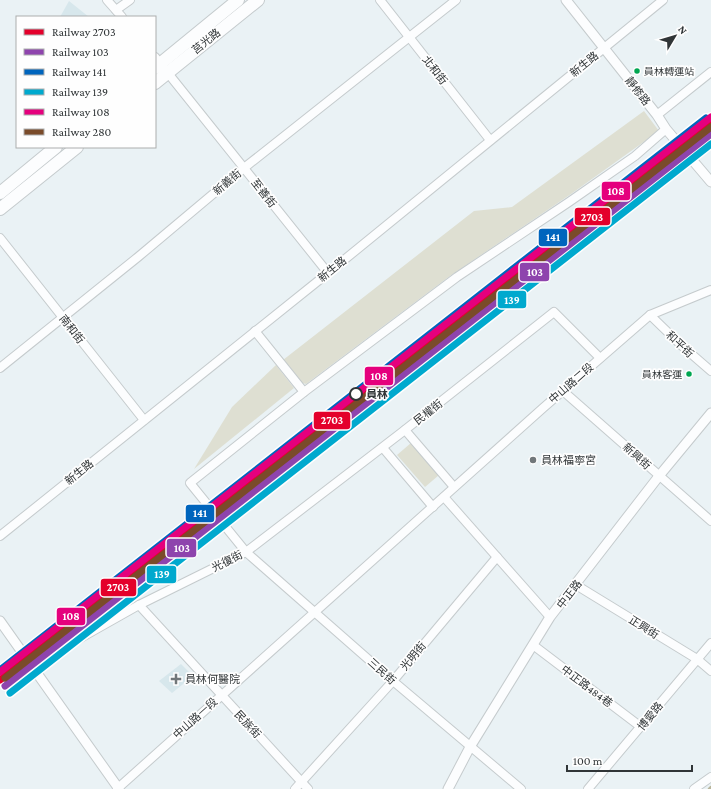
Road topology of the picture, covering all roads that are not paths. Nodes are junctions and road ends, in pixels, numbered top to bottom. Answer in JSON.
{"nodes":[{"id":1,"x":107,"y":0,"type":"edge"},
{"id":2,"x":130,"y":0,"type":"edge"},
{"id":3,"x":238,"y":0,"type":"edge"},
{"id":4,"x":258,"y":0,"type":"edge"},
{"id":5,"x":380,"y":0,"type":"edge"},
{"id":6,"x":456,"y":0,"type":"edge"},
{"id":7,"x":566,"y":0,"type":"edge"},
{"id":8,"x":663,"y":0,"type":"edge"},
{"id":9,"x":119,"y":14,"type":"edge"},
{"id":10,"x":410,"y":38,"type":"junction"},
{"id":11,"x":604,"y":48,"type":"junction"},
{"id":12,"x":159,"y":65,"type":"edge"},
{"id":13,"x":711,"y":72,"type":"edge"},
{"id":14,"x":156,"y":78,"type":"edge"},
{"id":15,"x":657,"y":115,"type":"junction"},
{"id":16,"x":666,"y":129,"type":"junction"},
{"id":17,"x":490,"y":140,"type":"junction"},
{"id":18,"x":55,"y":148,"type":"edge"},
{"id":19,"x":76,"y":148,"type":"edge"},
{"id":20,"x":244,"y":168,"type":"junction"},
{"id":21,"x":711,"y":182,"type":"edge"},
{"id":22,"x":0,"y":192,"type":"edge"},
{"id":23,"x":0,"y":209,"type":"edge"},
{"id":24,"x":0,"y":238,"type":"edge"},
{"id":25,"x":328,"y":273,"type":"junction"},
{"id":26,"x":711,"y":290,"type":"edge"},
{"id":27,"x":650,"y":315,"type":"junction"},
{"id":28,"x":63,"y":317,"type":"junction"},
{"id":29,"x":254,"y":331,"type":"junction"},
{"id":30,"x":600,"y":358,"type":"junction"},
{"id":31,"x":0,"y":368,"type":"edge"},
{"id":32,"x":711,"y":371,"type":"edge"},
{"id":33,"x":563,"y":391,"type":"junction"},
{"id":34,"x":304,"y":392,"type":"junction"},
{"id":35,"x":711,"y":413,"type":"edge"},
{"id":36,"x":144,"y":420,"type":"junction"},
{"id":37,"x":405,"y":430,"type":"junction"},
{"id":38,"x":383,"y":448,"type":"junction"},
{"id":39,"x":659,"y":476,"type":"junction"},
{"id":40,"x":454,"y":487,"type":"junction"},
{"id":41,"x":444,"y":497,"type":"junction"},
{"id":42,"x":433,"y":507,"type":"junction"},
{"id":43,"x":711,"y":521,"type":"edge"},
{"id":44,"x":0,"y":536,"type":"edge"},
{"id":45,"x":246,"y":552,"type":"junction"},
{"id":46,"x":497,"y":557,"type":"junction"},
{"id":47,"x":576,"y":585,"type":"junction"},
{"id":48,"x":139,"y":606,"type":"junction"},
{"id":49,"x":316,"y":612,"type":"junction"},
{"id":50,"x":550,"y":617,"type":"junction"},
{"id":51,"x":0,"y":621,"type":"edge"},
{"id":52,"x":711,"y":643,"type":"edge"},
{"id":53,"x":533,"y":645,"type":"junction"},
{"id":54,"x":697,"y":659,"type":"junction"},
{"id":55,"x":31,"y":666,"type":"junction"},
{"id":56,"x":711,"y":671,"type":"edge"},
{"id":57,"x":393,"y":681,"type":"junction"},
{"id":58,"x":221,"y":695,"type":"junction"},
{"id":59,"x":641,"y":728,"type":"junction"},
{"id":60,"x":470,"y":747,"type":"junction"},
{"id":61,"x":711,"y":777,"type":"edge"},
{"id":62,"x":302,"y":782,"type":"junction"},
{"id":63,"x":118,"y":789,"type":"edge"},
{"id":64,"x":295,"y":789,"type":"edge"},
{"id":65,"x":308,"y":789,"type":"edge"},
{"id":66,"x":448,"y":789,"type":"edge"},
{"id":67,"x":521,"y":789,"type":"edge"},
{"id":68,"x":588,"y":789,"type":"edge"},
{"id":69,"x":694,"y":789,"type":"edge"}],
"edges":[{"from":1,"to":9,"type":"street"},
{"from":2,"to":9,"type":"street"},
{"from":3,"to":12,"type":"main road","name":"莒光路"},
{"from":4,"to":12,"type":"main road","name":"莒光路"},
{"from":5,"to":10,"type":"street","name":"北和街"},
{"from":6,"to":10,"type":"street","name":"新義街"},
{"from":7,"to":11,"type":"street","name":"靜修路"},
{"from":8,"to":11,"type":"street","name":"新生路"},
{"from":10,"to":17,"type":"street","name":"北和街"},
{"from":10,"to":20,"type":"street","name":"新義街"},
{"from":11,"to":15,"type":"street","name":"靜修路"},
{"from":11,"to":17,"type":"street","name":"新生路"},
{"from":12,"to":14,"type":"main road","name":"莒光路"},
{"from":12,"to":20,"type":"street","name":"至善街"},
{"from":13,"to":15,"type":"street"},
{"from":15,"to":16,"type":"street","name":"靜修路"},
{"from":16,"to":21,"type":"street","name":"靜修路"},
{"from":16,"to":34,"type":"street"},
{"from":17,"to":25,"type":"street","name":"新生路"},
{"from":18,"to":22,"type":"main road"},
{"from":19,"to":23,"type":"main road"},
{"from":20,"to":25,"type":"street","name":"至善街"},
{"from":20,"to":28,"type":"street","name":"新義街"},
{"from":24,"to":28,"type":"street","name":"南和街"},
{"from":25,"to":29,"type":"street","name":"新生路"},
{"from":26,"to":27,"type":"street","name":"中山路二段"},
{"from":27,"to":30,"type":"street","name":"中山路二段"},
{"from":27,"to":32,"type":"street","name":"和平街"},
{"from":28,"to":31,"type":"street","name":"新義街"},
{"from":28,"to":36,"type":"street","name":"南和街"},
{"from":29,"to":34,"type":"street"},
{"from":29,"to":36,"type":"street","name":"新生路"},
{"from":30,"to":33,"type":"street","name":"中山路二段"},
{"from":30,"to":37,"type":"street","name":"民權街"},
{"from":33,"to":39,"type":"street","name":"新興街"},
{"from":33,"to":40,"type":"street","name":"中山路二段"},
{"from":34,"to":45,"type":"street","name":"三民街"},
{"from":35,"to":39,"type":"street","name":"中正路"},
{"from":36,"to":44,"type":"street","name":"新生路"},
{"from":37,"to":38,"type":"street","name":"光復街"},
{"from":37,"to":40,"type":"street","name":"民權街"},
{"from":38,"to":42,"type":"street"},
{"from":38,"to":45,"type":"street","name":"光復街"},
{"from":39,"to":43,"type":"street","name":"新興街"},
{"from":39,"to":47,"type":"street","name":"中正路"},
{"from":40,"to":41,"type":"street","name":"中山路二段"},
{"from":41,"to":42,"type":"street","name":"中山路一段"},
{"from":41,"to":46,"type":"street"},
{"from":42,"to":49,"type":"street","name":"中山路一段"},
{"from":45,"to":48,"type":"street","name":"光復街"},
{"from":45,"to":49,"type":"street","name":"三民街"},
{"from":46,"to":50,"type":"street"},
{"from":46,"to":57,"type":"street","name":"光明街"},
{"from":47,"to":50,"type":"street","name":"中正路"},
{"from":47,"to":54,"type":"street","name":"正興街"},
{"from":48,"to":55,"type":"street","name":"光復街"},
{"from":48,"to":58,"type":"street","name":"民族街"},
{"from":49,"to":57,"type":"street","name":"三民街"},
{"from":49,"to":58,"type":"street","name":"中山路一段"},
{"from":50,"to":53,"type":"street","name":"中正路"},
{"from":51,"to":55,"type":"street","name":"中山路一段"},
{"from":52,"to":54,"type":"street","name":"博愛路"},
{"from":53,"to":59,"type":"street","name":"中正路484巷"},
{"from":53,"to":60,"type":"street","name":"中正路"},
{"from":54,"to":56,"type":"street","name":"正興街"},
{"from":54,"to":59,"type":"street","name":"博愛路"},
{"from":55,"to":63,"type":"street","name":"中山路一段"},
{"from":57,"to":60,"type":"street","name":"三民街"},
{"from":57,"to":62,"type":"street","name":"光明街"},
{"from":58,"to":62,"type":"street","name":"民族街"},
{"from":58,"to":63,"type":"street","name":"中山路一段"},
{"from":59,"to":68,"type":"street","name":"博愛路"},
{"from":60,"to":66,"type":"street","name":"中正路"},
{"from":60,"to":67,"type":"street","name":"三民街"},
{"from":61,"to":69,"type":"street"},
{"from":62,"to":64,"type":"street","name":"光明街"},
{"from":62,"to":65,"type":"street","name":"民族街"}]}
